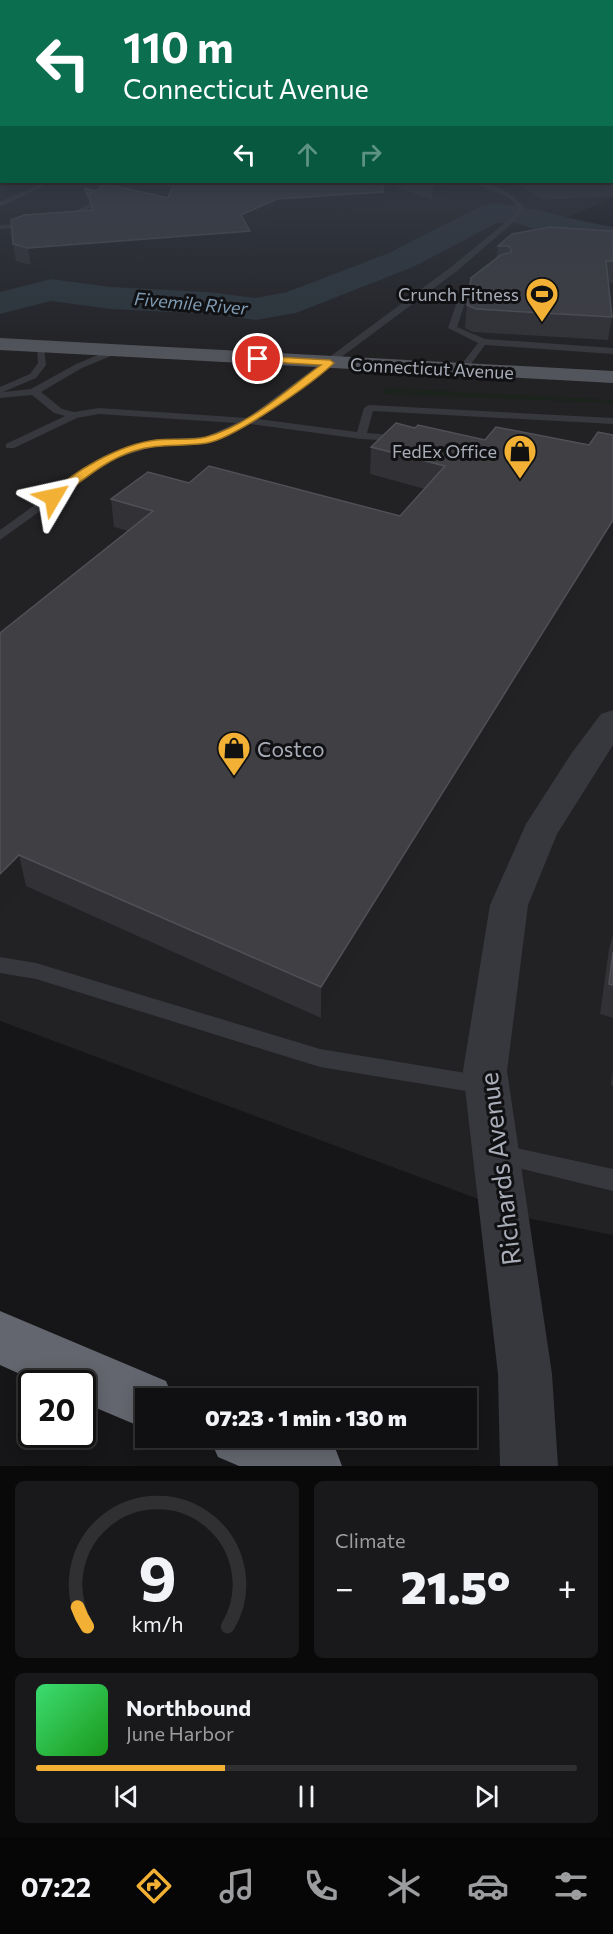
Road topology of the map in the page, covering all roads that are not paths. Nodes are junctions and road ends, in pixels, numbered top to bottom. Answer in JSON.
{"nodes":[{"id":1,"x":510,"y":222,"type":"edge"},
{"id":2,"x":35,"y":225,"type":"edge"},
{"id":3,"x":0,"y":227,"type":"edge"},
{"id":4,"x":495,"y":272,"type":"edge"},
{"id":5,"x":483,"y":342,"type":"junction"},
{"id":6,"x":0,"y":344,"type":"edge"},
{"id":7,"x":40,"y":348,"type":"junction"},
{"id":8,"x":115,"y":351,"type":"junction"},
{"id":9,"x":613,"y":351,"type":"edge"},
{"id":10,"x":330,"y":363,"type":"junction"},
{"id":11,"x":463,"y":369,"type":"junction"},
{"id":12,"x":613,"y":377,"type":"edge"},
{"id":13,"x":0,"y":390,"type":"edge"},
{"id":14,"x":34,"y":393,"type":"junction"},
{"id":15,"x":0,"y":395,"type":"edge"},
{"id":16,"x":74,"y":415,"type":"junction"},
{"id":17,"x":249,"y":421,"type":"junction"},
{"id":18,"x":613,"y":421,"type":"edge"},
{"id":19,"x":361,"y":436,"type":"junction"},
{"id":20,"x":406,"y":438,"type":"edge"},
{"id":21,"x":10,"y":446,"type":"dead end"},
{"id":22,"x":0,"y":536,"type":"edge"},
{"id":23,"x":611,"y":726,"type":"edge"},
{"id":24,"x":0,"y":966,"type":"edge"},
{"id":25,"x":487,"y":1086,"type":"junction"},
{"id":26,"x":496,"y":1154,"type":"junction"},
{"id":27,"x":613,"y":1180,"type":"edge"},
{"id":28,"x":0,"y":1338,"type":"edge"},
{"id":29,"x":135,"y":1396,"type":"edge"},
{"id":30,"x":266,"y":1448,"type":"edge"},
{"id":31,"x":313,"y":1466,"type":"edge"},
{"id":32,"x":529,"y":1466,"type":"edge"}],
"edges":[{"from":1,"to":10,"type":"lane"},
{"from":2,"to":3,"type":"lane"},
{"from":4,"to":5,"type":"lane"},
{"from":5,"to":9,"type":"lane"},
{"from":5,"to":11,"type":"lane"},
{"from":6,"to":7,"type":"main road","name":"Connecticut Avenue"},
{"from":7,"to":8,"type":"main road","name":"Connecticut Avenue"},
{"from":7,"to":13,"type":"lane"},
{"from":8,"to":10,"type":"main road","name":"Connecticut Avenue"},
{"from":8,"to":14,"type":"lane"},
{"from":10,"to":11,"type":"main road","name":"Connecticut Avenue"},
{"from":10,"to":17,"type":"lane"},
{"from":11,"to":12,"type":"main road","name":"Connecticut Avenue"},
{"from":14,"to":15,"type":"lane"},
{"from":14,"to":16,"type":"lane"},
{"from":16,"to":17,"type":"lane"},
{"from":16,"to":21,"type":"lane"},
{"from":17,"to":19,"type":"lane"},
{"from":17,"to":22,"type":"lane"},
{"from":18,"to":19,"type":"lane"},
{"from":19,"to":20,"type":"lane"},
{"from":23,"to":25,"type":"street","name":"Richards Avenue"},
{"from":24,"to":25,"type":"lane"},
{"from":25,"to":26,"type":"street","name":"Richards Avenue"},
{"from":26,"to":27,"type":"lane"},
{"from":26,"to":32,"type":"street","name":"Richards Avenue"},
{"from":28,"to":29,"type":"highway"},
{"from":30,"to":31,"type":"highway"}]}
